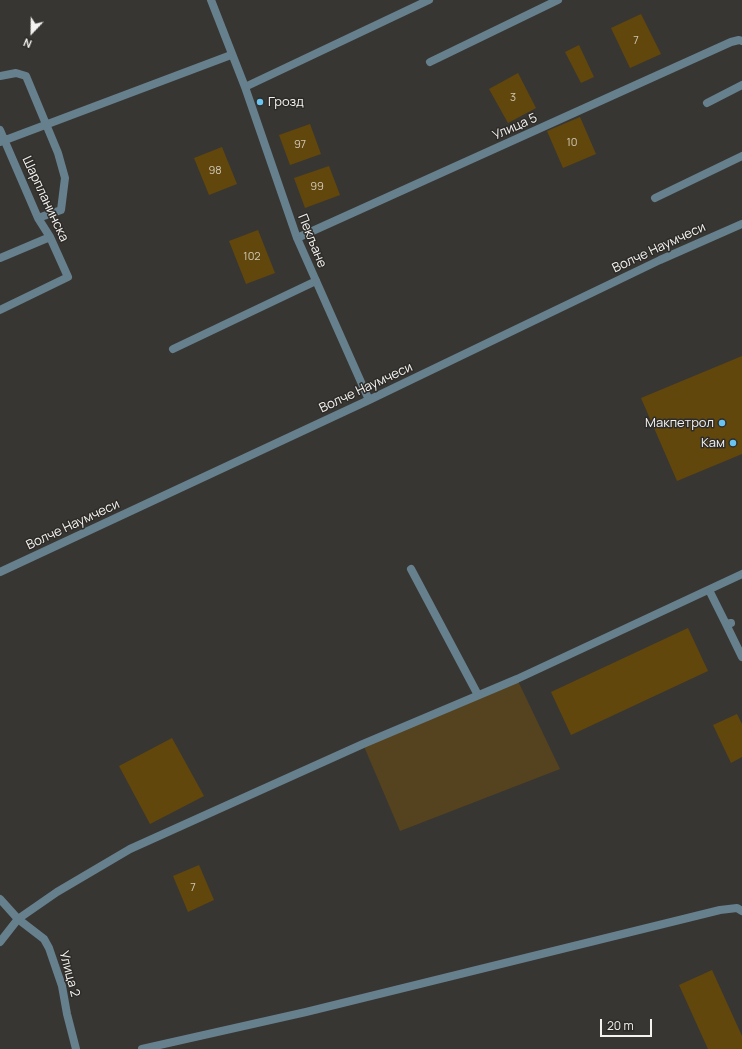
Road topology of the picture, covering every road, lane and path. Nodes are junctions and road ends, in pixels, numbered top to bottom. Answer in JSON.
{"nodes":[{"id":1,"x":211,"y":0,"type":"edge"},
{"id":2,"x":429,"y":0,"type":"edge"},
{"id":3,"x":558,"y":0,"type":"edge"},
{"id":4,"x":742,"y":42,"type":"edge"},
{"id":5,"x":231,"y":55,"type":"junction"},
{"id":6,"x":430,"y":62,"type":"dead end"},
{"id":7,"x":0,"y":76,"type":"edge"},
{"id":8,"x":742,"y":85,"type":"edge"},
{"id":9,"x":245,"y":87,"type":"junction"},
{"id":10,"x":707,"y":103,"type":"dead end"},
{"id":11,"x":46,"y":124,"type":"junction"},
{"id":12,"x":0,"y":130,"type":"edge"},
{"id":13,"x":2,"y":141,"type":"edge"},
{"id":14,"x":742,"y":156,"type":"edge"},
{"id":15,"x":655,"y":198,"type":"dead end"},
{"id":16,"x":38,"y":218,"type":"junction"},
{"id":17,"x":742,"y":224,"type":"edge"},
{"id":18,"x":50,"y":237,"type":"junction"},
{"id":19,"x":297,"y":238,"type":"junction"},
{"id":20,"x":0,"y":258,"type":"edge"},
{"id":21,"x":316,"y":281,"type":"junction"},
{"id":22,"x":0,"y":310,"type":"edge"},
{"id":23,"x":173,"y":349,"type":"dead end"},
{"id":24,"x":369,"y":400,"type":"junction"},
{"id":25,"x":411,"y":569,"type":"dead end"},
{"id":26,"x":0,"y":572,"type":"edge"},
{"id":27,"x":742,"y":574,"type":"edge"},
{"id":28,"x":709,"y":590,"type":"junction"},
{"id":29,"x":742,"y":657,"type":"edge"},
{"id":30,"x":478,"y":695,"type":"junction"},
{"id":31,"x":0,"y":899,"type":"edge"},
{"id":32,"x":742,"y":911,"type":"edge"},
{"id":33,"x":18,"y":919,"type":"junction"},
{"id":34,"x":0,"y":942,"type":"edge"},
{"id":35,"x":76,"y":1049,"type":"edge"},
{"id":36,"x":142,"y":1049,"type":"edge"}],
"edges":[{"from":1,"to":5,"type":"street","name":"Пекљане"},
{"from":2,"to":9,"type":"street"},
{"from":3,"to":6,"type":"street"},
{"from":4,"to":19,"type":"street","name":"Улица 5"},
{"from":5,"to":9,"type":"street","name":"Пекљане"},
{"from":5,"to":11,"type":"street"},
{"from":7,"to":11,"type":"street"},
{"from":8,"to":10,"type":"street"},
{"from":9,"to":19,"type":"street","name":"Пекљане"},
{"from":11,"to":13,"type":"street"},
{"from":11,"to":16,"type":"street"},
{"from":12,"to":13,"type":"street","name":"Шарпланинска"},
{"from":13,"to":16,"type":"street","name":"Шарпланинска"},
{"from":14,"to":15,"type":"street"},
{"from":16,"to":18,"type":"street","name":"Шарпланинска"},
{"from":17,"to":24,"type":"street","name":"Волче Наумчеси"},
{"from":18,"to":20,"type":"street"},
{"from":18,"to":22,"type":"street","name":"Шарпланинска"},
{"from":19,"to":21,"type":"street","name":"Пекљане"},
{"from":21,"to":23,"type":"street"},
{"from":21,"to":24,"type":"street","name":"Пекљане"},
{"from":24,"to":26,"type":"street","name":"Волче Наумчеси"},
{"from":25,"to":30,"type":"street"},
{"from":27,"to":28,"type":"street"},
{"from":28,"to":29,"type":"street"},
{"from":28,"to":30,"type":"street"},
{"from":30,"to":33,"type":"street"},
{"from":31,"to":33,"type":"street","name":"Улица 2"},
{"from":32,"to":36,"type":"street"},
{"from":33,"to":34,"type":"street"},
{"from":33,"to":35,"type":"street","name":"Улица 2"}]}
